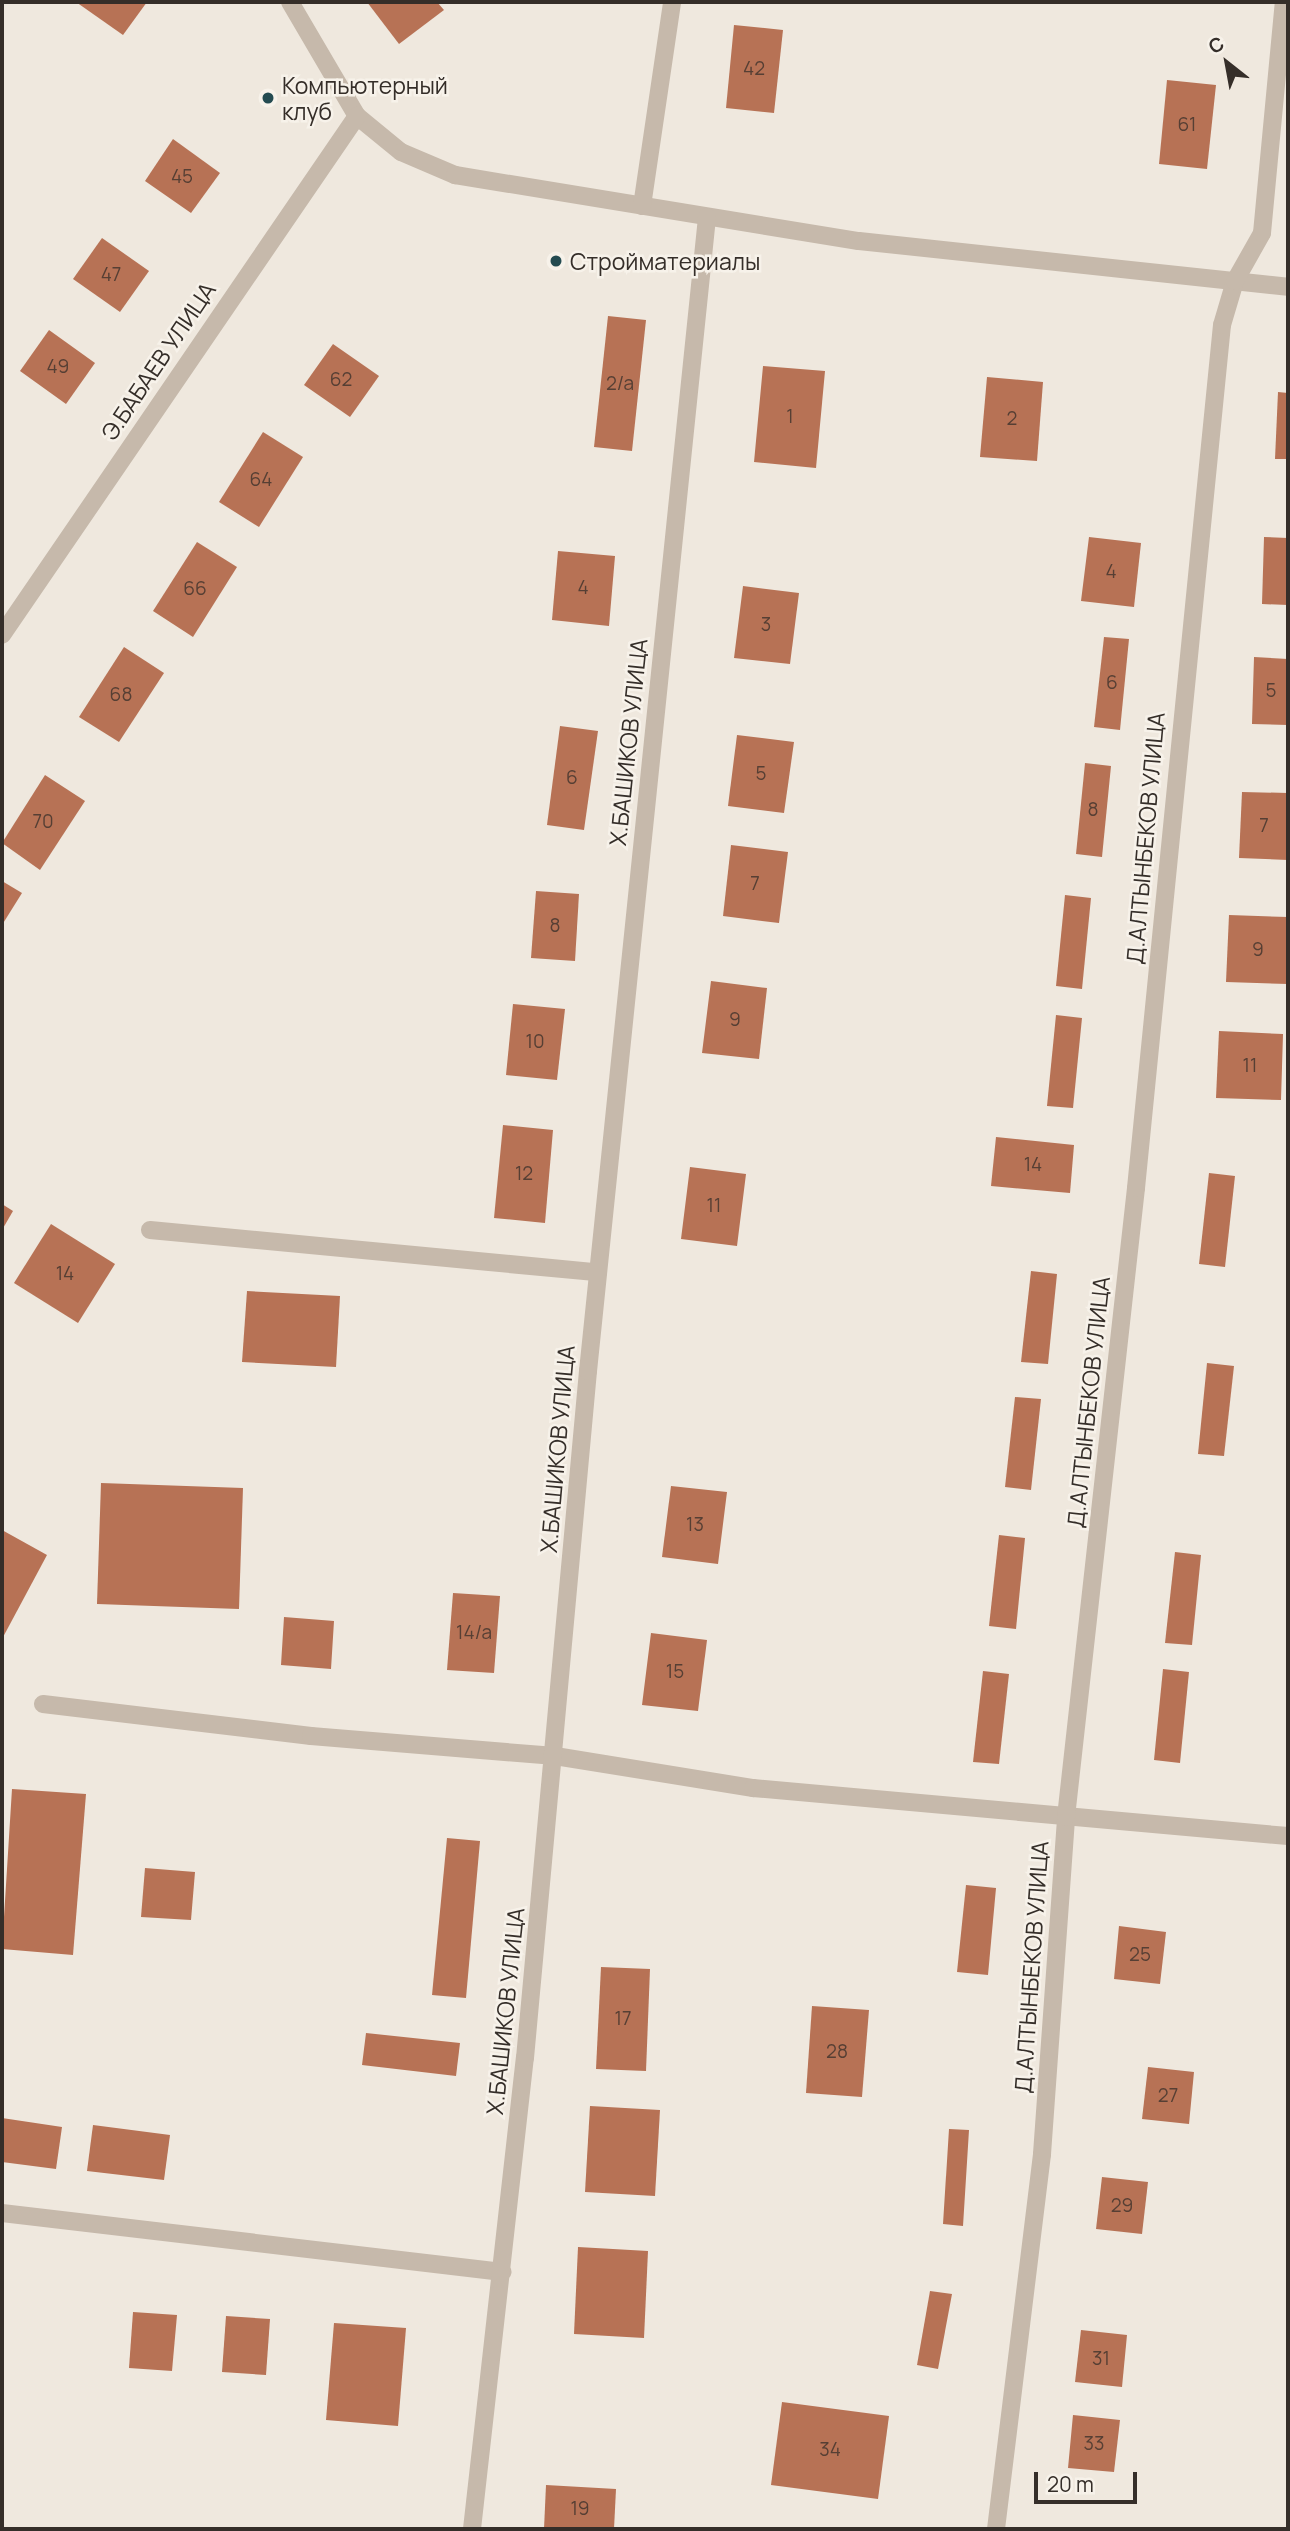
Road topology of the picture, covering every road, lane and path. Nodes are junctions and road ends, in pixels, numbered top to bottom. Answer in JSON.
{"nodes":[{"id":1,"x":290,"y":2,"type":"edge"},
{"id":2,"x":672,"y":2,"type":"edge"},
{"id":3,"x":1284,"y":2,"type":"edge"},
{"id":4,"x":357,"y":116,"type":"junction"},
{"id":5,"x":642,"y":206,"type":"junction"},
{"id":6,"x":707,"y":217,"type":"junction"},
{"id":7,"x":1235,"y":281,"type":"junction"},
{"id":8,"x":1288,"y":287,"type":"edge"},
{"id":9,"x":2,"y":635,"type":"edge"},
{"id":10,"x":150,"y":1230,"type":"dead end"},
{"id":11,"x":598,"y":1272,"type":"junction"},
{"id":12,"x":43,"y":1704,"type":"dead end"},
{"id":13,"x":555,"y":1756,"type":"junction"},
{"id":14,"x":1066,"y":1817,"type":"junction"},
{"id":15,"x":1288,"y":1836,"type":"edge"},
{"id":16,"x":2,"y":2213,"type":"edge"},
{"id":17,"x":503,"y":2272,"type":"junction"},
{"id":18,"x":472,"y":2529,"type":"edge"},
{"id":19,"x":996,"y":2529,"type":"edge"}],
"edges":[{"from":1,"to":4,"type":"street"},
{"from":2,"to":5,"type":"street"},
{"from":3,"to":7,"type":"street","name":"Д.АЛТЫНБЕКОВ УЛИЦА"},
{"from":4,"to":5,"type":"street"},
{"from":4,"to":9,"type":"street","name":"Э.БАБАЕВ УЛИЦА"},
{"from":5,"to":6,"type":"street"},
{"from":6,"to":7,"type":"street"},
{"from":6,"to":11,"type":"street","name":"Х.БАШИКОВ УЛИЦА"},
{"from":7,"to":8,"type":"street"},
{"from":7,"to":14,"type":"street","name":"Д.АЛТЫНБЕКОВ УЛИЦА"},
{"from":10,"to":11,"type":"street"},
{"from":11,"to":13,"type":"street","name":"Х.БАШИКОВ УЛИЦА"},
{"from":12,"to":13,"type":"street"},
{"from":13,"to":14,"type":"street"},
{"from":13,"to":17,"type":"street","name":"Х.БАШИКОВ УЛИЦА"},
{"from":14,"to":15,"type":"street"},
{"from":14,"to":19,"type":"street","name":"Д.АЛТЫНБЕКОВ УЛИЦА"},
{"from":16,"to":17,"type":"street"},
{"from":17,"to":18,"type":"street","name":"Х.БАШИКОВ УЛИЦА"}]}
